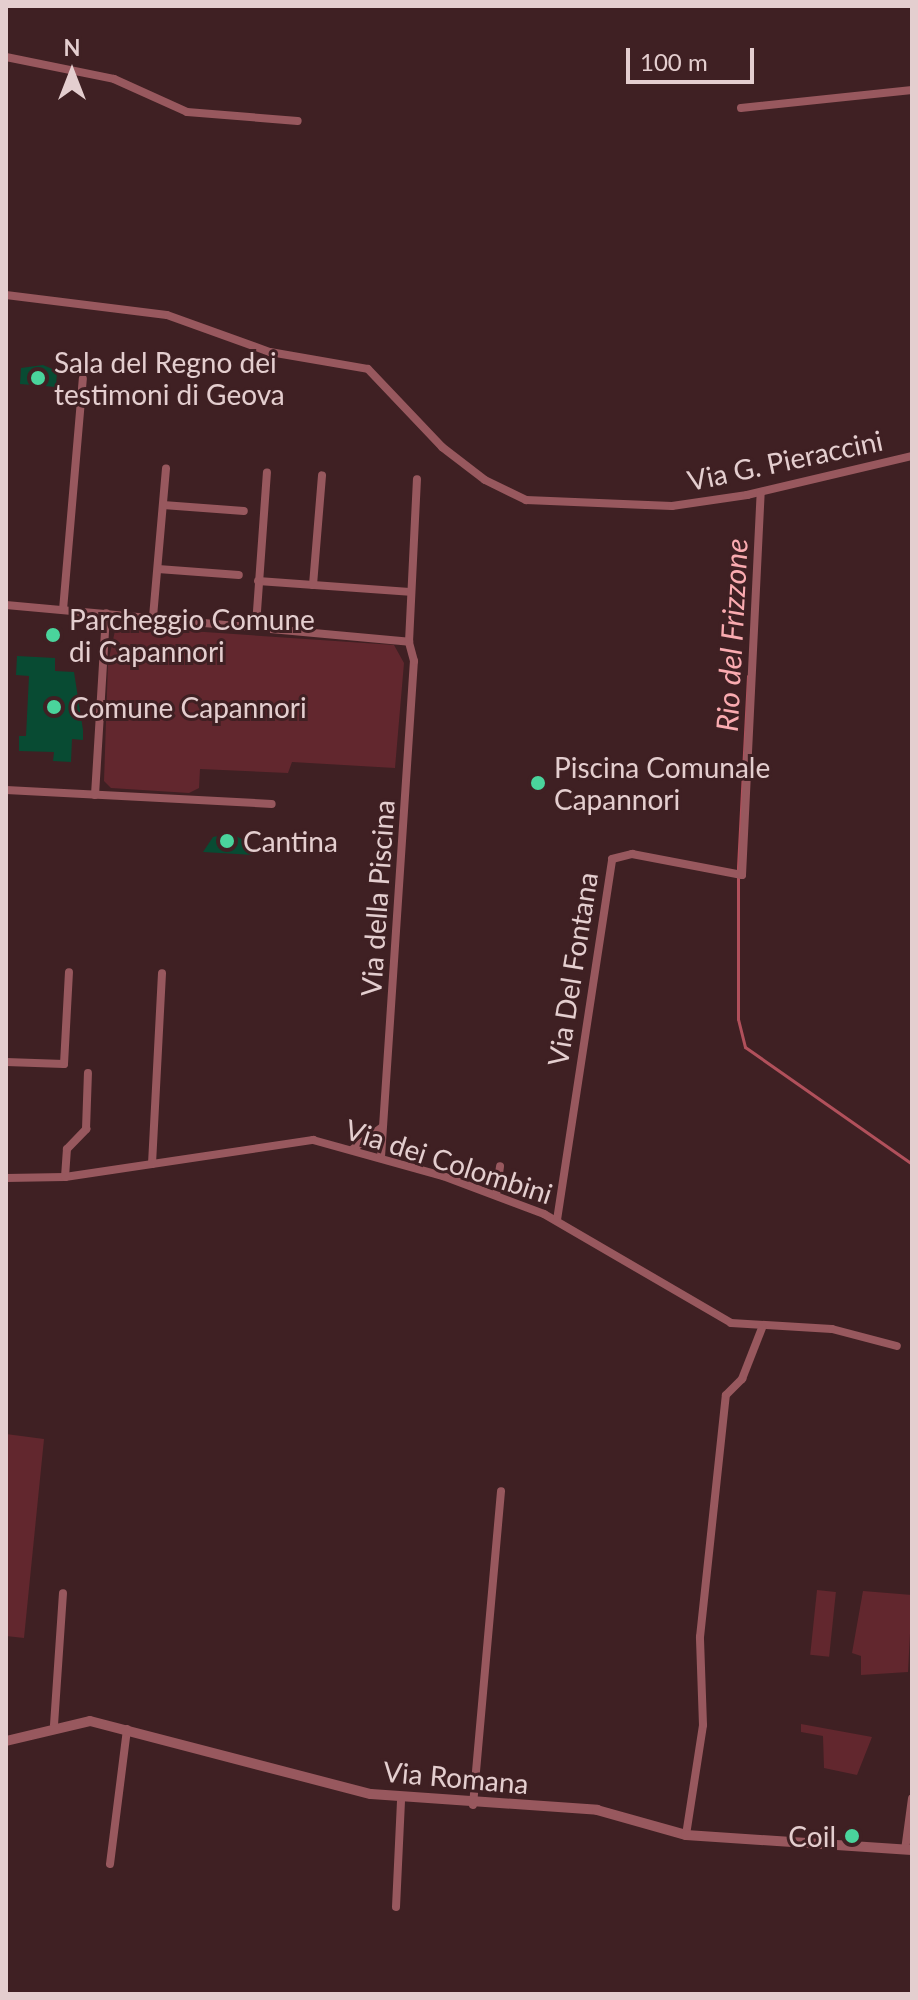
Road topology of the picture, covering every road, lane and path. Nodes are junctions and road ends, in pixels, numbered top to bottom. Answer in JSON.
{"nodes":[{"id":1,"x":6,"y":57,"type":"edge"},
{"id":2,"x":912,"y":90,"type":"edge"},
{"id":3,"x":741,"y":108,"type":"dead end"},
{"id":4,"x":298,"y":121,"type":"dead end"},
{"id":5,"x":6,"y":295,"type":"edge"},
{"id":6,"x":83,"y":379,"type":"dead end"},
{"id":7,"x":912,"y":456,"type":"edge"},
{"id":8,"x":166,"y":469,"type":"dead end"},
{"id":9,"x":267,"y":472,"type":"dead end"},
{"id":10,"x":322,"y":475,"type":"dead end"},
{"id":11,"x":417,"y":479,"type":"dead end"},
{"id":12,"x":761,"y":492,"type":"junction"},
{"id":13,"x":163,"y":505,"type":"junction"},
{"id":14,"x":244,"y":511,"type":"dead end"},
{"id":15,"x":158,"y":569,"type":"junction"},
{"id":16,"x":239,"y":575,"type":"dead end"},
{"id":17,"x":258,"y":581,"type":"junction"},
{"id":18,"x":313,"y":585,"type":"junction"},
{"id":19,"x":410,"y":592,"type":"junction"},
{"id":20,"x":6,"y":605,"type":"edge"},
{"id":21,"x":63,"y":610,"type":"junction"},
{"id":22,"x":106,"y":613,"type":"junction"},
{"id":23,"x":153,"y":617,"type":"junction"},
{"id":24,"x":256,"y":625,"type":"junction"},
{"id":25,"x":409,"y":642,"type":"junction"},
{"id":26,"x":6,"y":790,"type":"edge"},
{"id":27,"x":95,"y":795,"type":"junction"},
{"id":28,"x":272,"y":804,"type":"dead end"},
{"id":29,"x":69,"y":972,"type":"dead end"},
{"id":30,"x":162,"y":973,"type":"dead end"},
{"id":31,"x":6,"y":1062,"type":"edge"},
{"id":32,"x":88,"y":1073,"type":"dead end"},
{"id":33,"x":386,"y":1115,"type":"junction"},
{"id":34,"x":351,"y":1150,"type":"junction"},
{"id":35,"x":381,"y":1157,"type":"junction"},
{"id":36,"x":152,"y":1164,"type":"junction"},
{"id":37,"x":500,"y":1166,"type":"dead end"},
{"id":38,"x":65,"y":1177,"type":"junction"},
{"id":39,"x":6,"y":1178,"type":"edge"},
{"id":40,"x":496,"y":1195,"type":"junction"},
{"id":41,"x":557,"y":1220,"type":"junction"},
{"id":42,"x":762,"y":1328,"type":"junction"},
{"id":43,"x":897,"y":1346,"type":"dead end"},
{"id":44,"x":501,"y":1491,"type":"dead end"},
{"id":45,"x":63,"y":1593,"type":"dead end"},
{"id":46,"x":54,"y":1725,"type":"junction"},
{"id":47,"x":127,"y":1729,"type":"junction"},
{"id":48,"x":6,"y":1741,"type":"edge"},
{"id":49,"x":912,"y":1798,"type":"edge"},
{"id":50,"x":401,"y":1799,"type":"junction"},
{"id":51,"x":473,"y":1805,"type":"junction"},
{"id":52,"x":910,"y":1828,"type":"edge"},
{"id":53,"x":686,"y":1835,"type":"junction"},
{"id":54,"x":909,"y":1850,"type":"edge"},
{"id":55,"x":110,"y":1864,"type":"dead end"},
{"id":56,"x":396,"y":1907,"type":"dead end"}],
"edges":[{"from":1,"to":4,"type":"street"},
{"from":2,"to":3,"type":"street"},
{"from":5,"to":12,"type":"street","name":"Via G. Pieraccini"},
{"from":6,"to":21,"type":"street"},
{"from":7,"to":12,"type":"street","name":"Via G. Pieraccini"},
{"from":8,"to":13,"type":"street"},
{"from":9,"to":17,"type":"street"},
{"from":10,"to":18,"type":"street"},
{"from":11,"to":19,"type":"street","name":"Via della Piscina"},
{"from":12,"to":41,"type":"street","name":"Via Del Fontana"},
{"from":13,"to":14,"type":"street"},
{"from":13,"to":15,"type":"street"},
{"from":15,"to":16,"type":"street"},
{"from":15,"to":23,"type":"street"},
{"from":17,"to":18,"type":"street"},
{"from":17,"to":24,"type":"street"},
{"from":18,"to":19,"type":"street"},
{"from":19,"to":25,"type":"street","name":"Via della Piscina"},
{"from":20,"to":21,"type":"street"},
{"from":21,"to":22,"type":"street"},
{"from":22,"to":23,"type":"street"},
{"from":22,"to":27,"type":"street"},
{"from":23,"to":24,"type":"street"},
{"from":24,"to":25,"type":"street"},
{"from":25,"to":33,"type":"street","name":"Via della Piscina"},
{"from":26,"to":27,"type":"street"},
{"from":27,"to":28,"type":"street"},
{"from":29,"to":31,"type":"street"},
{"from":30,"to":36,"type":"street"},
{"from":32,"to":38,"type":"street"},
{"from":33,"to":34,"type":"street"},
{"from":33,"to":35,"type":"street","name":"Via della Piscina"},
{"from":34,"to":35,"type":"street","name":"Via dei Colombini"},
{"from":34,"to":36,"type":"street","name":"Via dei Colombini"},
{"from":35,"to":40,"type":"street","name":"Via dei Colombini"},
{"from":36,"to":38,"type":"street","name":"Via dei Colombini"},
{"from":37,"to":40,"type":"street"},
{"from":38,"to":39,"type":"street","name":"Via dei Colombini"},
{"from":40,"to":41,"type":"street","name":"Via dei Colombini"},
{"from":41,"to":42,"type":"street","name":"Via dei Colombini"},
{"from":42,"to":43,"type":"street","name":"Via dei Colombini"},
{"from":42,"to":53,"type":"street"},
{"from":44,"to":51,"type":"street"},
{"from":45,"to":46,"type":"street"},
{"from":46,"to":47,"type":"street","name":"Via Romana"},
{"from":46,"to":48,"type":"street","name":"Via Romana"},
{"from":47,"to":50,"type":"street","name":"Via Romana"},
{"from":47,"to":55,"type":"street"},
{"from":49,"to":52,"type":"street"},
{"from":50,"to":51,"type":"street","name":"Via Romana"},
{"from":50,"to":56,"type":"street"},
{"from":51,"to":53,"type":"street","name":"Via Romana"},
{"from":52,"to":54,"type":"street"},
{"from":53,"to":54,"type":"street","name":"Via Romana"}]}
